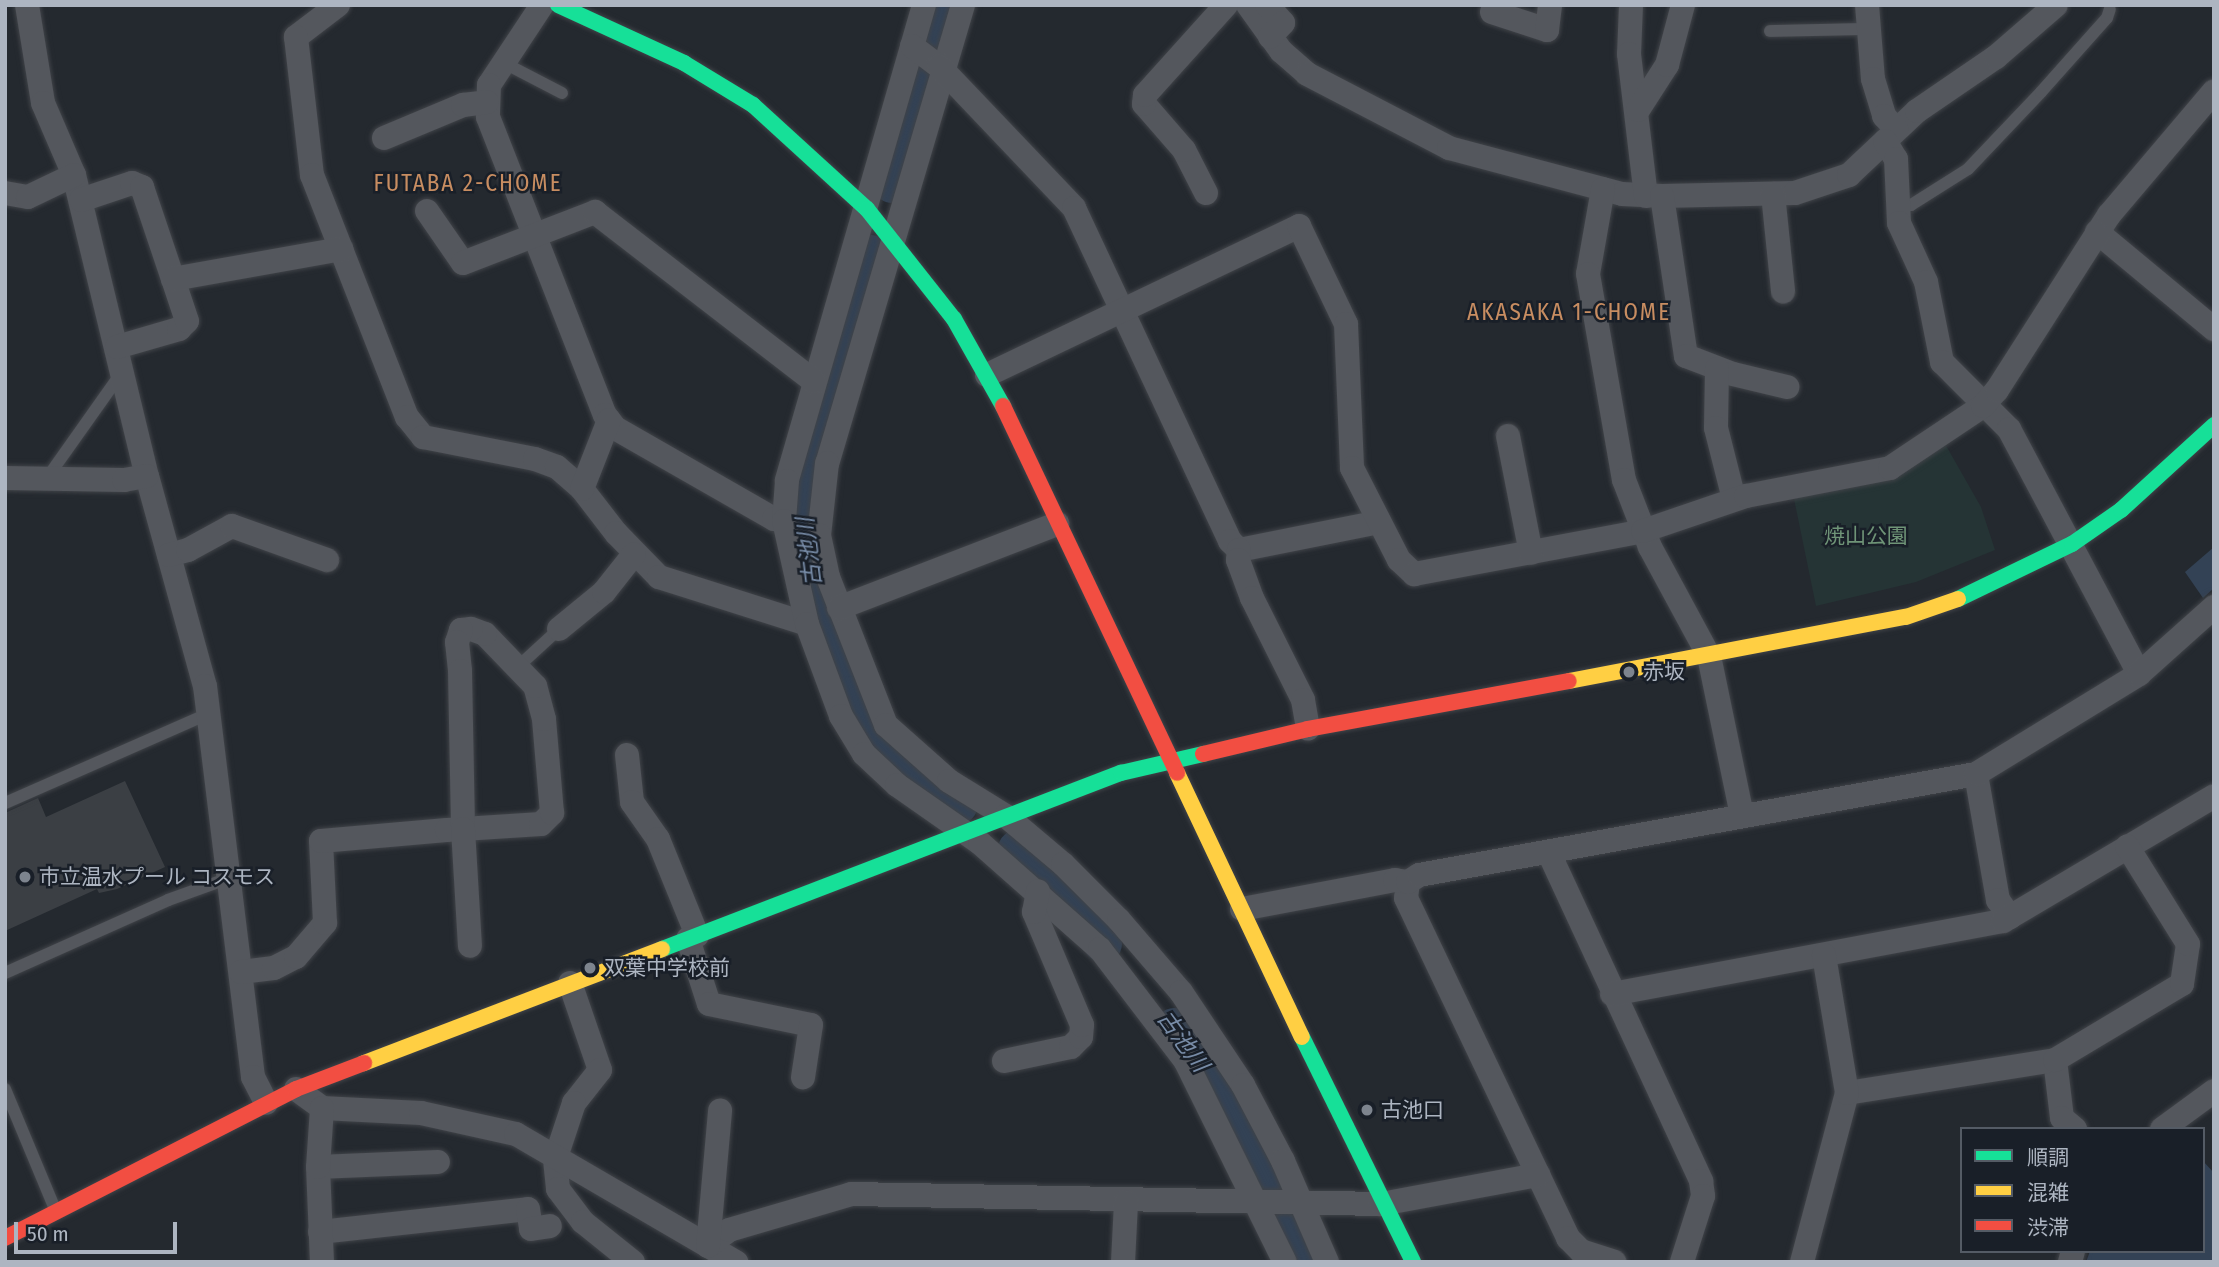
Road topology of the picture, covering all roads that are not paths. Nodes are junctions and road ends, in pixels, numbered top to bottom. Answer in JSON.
{"nodes":[{"id":1,"x":27,"y":5,"type":"edge"},
{"id":2,"x":338,"y":5,"type":"edge"},
{"id":3,"x":542,"y":5,"type":"edge"},
{"id":4,"x":558,"y":5,"type":"edge"},
{"id":5,"x":924,"y":5,"type":"edge"},
{"id":6,"x":963,"y":5,"type":"edge"},
{"id":7,"x":1226,"y":5,"type":"edge"},
{"id":8,"x":1248,"y":5,"type":"edge"},
{"id":9,"x":1550,"y":5,"type":"edge"},
{"id":10,"x":1631,"y":5,"type":"edge"},
{"id":11,"x":1683,"y":5,"type":"edge"},
{"id":12,"x":2056,"y":5,"type":"edge"},
{"id":13,"x":2110,"y":9,"type":"dead end"},
{"id":14,"x":1492,"y":12,"type":"dead end"},
{"id":15,"x":1868,"y":17,"type":"edge"},
{"id":16,"x":1277,"y":18,"type":"edge"},
{"id":17,"x":1770,"y":31,"type":"dead end"},
{"id":18,"x":916,"y":47,"type":"junction"},
{"id":19,"x":506,"y":64,"type":"junction"},
{"id":20,"x":942,"y":69,"type":"junction"},
{"id":21,"x":2214,"y":91,"type":"edge"},
{"id":22,"x":562,"y":93,"type":"dead end"},
{"id":23,"x":487,"y":102,"type":"junction"},
{"id":24,"x":1637,"y":110,"type":"junction"},
{"id":25,"x":1891,"y":135,"type":"junction"},
{"id":26,"x":384,"y":138,"type":"dead end"},
{"id":27,"x":74,"y":175,"type":"junction"},
{"id":28,"x":1602,"y":189,"type":"junction"},
{"id":29,"x":5,"y":193,"type":"edge"},
{"id":30,"x":1206,"y":193,"type":"dead end"},
{"id":31,"x":1773,"y":194,"type":"junction"},
{"id":32,"x":1654,"y":196,"type":"junction"},
{"id":33,"x":81,"y":200,"type":"junction"},
{"id":34,"x":1898,"y":206,"type":"junction"},
{"id":35,"x":867,"y":209,"type":"junction"},
{"id":36,"x":427,"y":211,"type":"dead end"},
{"id":37,"x":2098,"y":232,"type":"junction"},
{"id":38,"x":537,"y":234,"type":"junction"},
{"id":39,"x":894,"y":238,"type":"junction"},
{"id":40,"x":341,"y":249,"type":"junction"},
{"id":41,"x":173,"y":279,"type":"junction"},
{"id":42,"x":1783,"y":291,"type":"dead end"},
{"id":43,"x":1125,"y":308,"type":"junction"},
{"id":44,"x":2214,"y":329,"type":"edge"},
{"id":45,"x":117,"y":347,"type":"junction"},
{"id":46,"x":1717,"y":369,"type":"junction"},
{"id":47,"x":122,"y":372,"type":"junction"},
{"id":48,"x":986,"y":375,"type":"junction"},
{"id":49,"x":1787,"y":387,"type":"dead end"},
{"id":50,"x":814,"y":390,"type":"junction"},
{"id":51,"x":1983,"y":406,"type":"junction"},
{"id":52,"x":841,"y":414,"type":"junction"},
{"id":53,"x":609,"y":420,"type":"junction"},
{"id":54,"x":2214,"y":425,"type":"edge"},
{"id":55,"x":1508,"y":436,"type":"dead end"},
{"id":56,"x":147,"y":476,"type":"junction"},
{"id":57,"x":5,"y":478,"type":"edge"},
{"id":58,"x":47,"y":478,"type":"junction"},
{"id":59,"x":582,"y":489,"type":"junction"},
{"id":60,"x":1734,"y":499,"type":"junction"},
{"id":61,"x":785,"y":521,"type":"junction"},
{"id":62,"x":1379,"y":522,"type":"junction"},
{"id":63,"x":1057,"y":524,"type":"junction"},
{"id":64,"x":1643,"y":531,"type":"junction"},
{"id":65,"x":2072,"y":544,"type":"junction"},
{"id":66,"x":1239,"y":550,"type":"junction"},
{"id":67,"x":1531,"y":553,"type":"junction"},
{"id":68,"x":634,"y":554,"type":"junction"},
{"id":69,"x":169,"y":555,"type":"junction"},
{"id":70,"x":327,"y":560,"type":"dead end"},
{"id":71,"x":2214,"y":607,"type":"edge"},
{"id":72,"x":839,"y":608,"type":"junction"},
{"id":73,"x":807,"y":624,"type":"junction"},
{"id":74,"x":559,"y":629,"type":"joint"},
{"id":75,"x":1709,"y":656,"type":"junction"},
{"id":76,"x":523,"y":662,"type":"dead end"},
{"id":77,"x":2139,"y":674,"type":"junction"},
{"id":78,"x":210,"y":713,"type":"junction"},
{"id":79,"x":1308,"y":729,"type":"junction"},
{"id":80,"x":627,"y":755,"type":"dead end"},
{"id":81,"x":1170,"y":759,"type":"junction"},
{"id":82,"x":1976,"y":774,"type":"junction"},
{"id":83,"x":2214,"y":796,"type":"edge"},
{"id":84,"x":5,"y":803,"type":"edge"},
{"id":85,"x":1006,"y":816,"type":"junction"},
{"id":86,"x":1742,"y":816,"type":"junction"},
{"id":87,"x":463,"y":829,"type":"junction"},
{"id":88,"x":960,"y":834,"type":"junction"},
{"id":89,"x":2127,"y":846,"type":"junction"},
{"id":90,"x":1549,"y":853,"type":"junction"},
{"id":91,"x":229,"y":878,"type":"junction"},
{"id":92,"x":1408,"y":882,"type":"junction"},
{"id":93,"x":1038,"y":891,"type":"junction"},
{"id":94,"x":1242,"y":909,"type":"junction"},
{"id":95,"x":2010,"y":917,"type":"junction"},
{"id":96,"x":692,"y":937,"type":"junction"},
{"id":97,"x":470,"y":946,"type":"dead end"},
{"id":98,"x":1825,"y":955,"type":"junction"},
{"id":99,"x":241,"y":972,"type":"junction"},
{"id":100,"x":5,"y":973,"type":"edge"},
{"id":101,"x":570,"y":983,"type":"junction"},
{"id":102,"x":1612,"y":994,"type":"junction"},
{"id":103,"x":2055,"y":1060,"type":"junction"},
{"id":104,"x":1004,"y":1061,"type":"dead end"},
{"id":105,"x":803,"y":1077,"type":"dead end"},
{"id":106,"x":5,"y":1089,"type":"edge"},
{"id":107,"x":296,"y":1089,"type":"junction"},
{"id":108,"x":2214,"y":1091,"type":"edge"},
{"id":109,"x":1847,"y":1093,"type":"junction"},
{"id":110,"x":266,"y":1103,"type":"junction"},
{"id":111,"x":323,"y":1108,"type":"junction"},
{"id":112,"x":720,"y":1111,"type":"dead end"},
{"id":113,"x":2073,"y":1127,"type":"edge"},
{"id":114,"x":2165,"y":1127,"type":"edge"},
{"id":115,"x":555,"y":1160,"type":"junction"},
{"id":116,"x":438,"y":1162,"type":"dead end"},
{"id":117,"x":318,"y":1167,"type":"junction"},
{"id":118,"x":1538,"y":1175,"type":"junction"},
{"id":119,"x":1126,"y":1202,"type":"junction"},
{"id":120,"x":1262,"y":1204,"type":"junction"},
{"id":121,"x":1298,"y":1205,"type":"junction"},
{"id":122,"x":1381,"y":1205,"type":"junction"},
{"id":123,"x":56,"y":1213,"type":"junction"},
{"id":124,"x":550,"y":1226,"type":"dead end"},
{"id":125,"x":320,"y":1232,"type":"junction"},
{"id":126,"x":5,"y":1238,"type":"edge"},
{"id":127,"x":708,"y":1246,"type":"junction"},
{"id":128,"x":322,"y":1262,"type":"edge"},
{"id":129,"x":633,"y":1262,"type":"edge"},
{"id":130,"x":736,"y":1262,"type":"edge"},
{"id":131,"x":1124,"y":1262,"type":"edge"},
{"id":132,"x":1285,"y":1262,"type":"edge"},
{"id":133,"x":1326,"y":1262,"type":"edge"},
{"id":134,"x":1413,"y":1262,"type":"edge"},
{"id":135,"x":1614,"y":1262,"type":"edge"},
{"id":136,"x":1682,"y":1262,"type":"edge"},
{"id":137,"x":1802,"y":1262,"type":"edge"}],
"edges":[{"from":1,"to":27,"type":"street"},
{"from":2,"to":40,"type":"street"},
{"from":3,"to":19,"type":"street"},
{"from":4,"to":35,"type":"street"},
{"from":5,"to":18,"type":"street"},
{"from":6,"to":20,"type":"street"},
{"from":7,"to":30,"type":"street"},
{"from":8,"to":16,"type":"street"},
{"from":9,"to":14,"type":"street"},
{"from":10,"to":24,"type":"street"},
{"from":11,"to":24,"type":"street"},
{"from":12,"to":25,"type":"street"},
{"from":13,"to":34,"type":"lane"},
{"from":15,"to":17,"type":"lane"},
{"from":15,"to":25,"type":"street"},
{"from":16,"to":28,"type":"street"},
{"from":18,"to":20,"type":"street"},
{"from":18,"to":35,"type":"street"},
{"from":19,"to":22,"type":"lane"},
{"from":19,"to":23,"type":"street"},
{"from":20,"to":39,"type":"street"},
{"from":20,"to":43,"type":"street"},
{"from":21,"to":37,"type":"street"},
{"from":23,"to":26,"type":"street"},
{"from":23,"to":38,"type":"street"},
{"from":24,"to":32,"type":"street"},
{"from":25,"to":31,"type":"street"},
{"from":25,"to":34,"type":"street"},
{"from":27,"to":29,"type":"street"},
{"from":27,"to":33,"type":"street"},
{"from":28,"to":32,"type":"street"},
{"from":28,"to":64,"type":"street"},
{"from":31,"to":32,"type":"street"},
{"from":31,"to":42,"type":"street"},
{"from":32,"to":46,"type":"street"},
{"from":33,"to":41,"type":"street"},
{"from":33,"to":45,"type":"street"},
{"from":34,"to":51,"type":"street"},
{"from":35,"to":39,"type":"street"},
{"from":35,"to":50,"type":"street"},
{"from":36,"to":38,"type":"street"},
{"from":37,"to":44,"type":"street"},
{"from":37,"to":51,"type":"street"},
{"from":38,"to":50,"type":"street"},
{"from":38,"to":53,"type":"street"},
{"from":39,"to":48,"type":"street"},
{"from":39,"to":52,"type":"street"},
{"from":40,"to":41,"type":"street"},
{"from":40,"to":59,"type":"street"},
{"from":41,"to":45,"type":"street"},
{"from":43,"to":48,"type":"street"},
{"from":43,"to":62,"type":"street"},
{"from":43,"to":66,"type":"street"},
{"from":45,"to":47,"type":"street"},
{"from":46,"to":49,"type":"street"},
{"from":46,"to":60,"type":"street"},
{"from":47,"to":56,"type":"street"},
{"from":47,"to":58,"type":"lane"},
{"from":48,"to":63,"type":"street"},
{"from":50,"to":52,"type":"street"},
{"from":50,"to":61,"type":"street"},
{"from":51,"to":60,"type":"street"},
{"from":51,"to":65,"type":"street"},
{"from":52,"to":72,"type":"street"},
{"from":53,"to":59,"type":"street"},
{"from":53,"to":61,"type":"street"},
{"from":54,"to":65,"type":"street"},
{"from":55,"to":67,"type":"street"},
{"from":56,"to":58,"type":"street"},
{"from":56,"to":69,"type":"street"},
{"from":57,"to":58,"type":"street"},
{"from":59,"to":68,"type":"street"},
{"from":60,"to":64,"type":"street"},
{"from":61,"to":73,"type":"street"},
{"from":62,"to":66,"type":"street"},
{"from":62,"to":67,"type":"street"},
{"from":63,"to":72,"type":"street"},
{"from":63,"to":81,"type":"street"},
{"from":64,"to":67,"type":"street"},
{"from":64,"to":75,"type":"street"},
{"from":65,"to":75,"type":"street"},
{"from":65,"to":77,"type":"street"},
{"from":66,"to":79,"type":"street"},
{"from":68,"to":73,"type":"street"},
{"from":68,"to":74,"type":"street"},
{"from":69,"to":70,"type":"street"},
{"from":69,"to":78,"type":"street"},
{"from":71,"to":77,"type":"street"},
{"from":72,"to":85,"type":"street"},
{"from":73,"to":88,"type":"street"},
{"from":74,"to":76,"type":"lane"},
{"from":75,"to":79,"type":"street"},
{"from":75,"to":86,"type":"street"},
{"from":77,"to":82,"type":"street"},
{"from":78,"to":84,"type":"lane"},
{"from":78,"to":91,"type":"street"},
{"from":79,"to":81,"type":"street"},
{"from":80,"to":96,"type":"street"},
{"from":81,"to":85,"type":"street"},
{"from":81,"to":94,"type":"street"},
{"from":82,"to":86,"type":"street"},
{"from":82,"to":95,"type":"street"},
{"from":83,"to":89,"type":"street"},
{"from":85,"to":88,"type":"street"},
{"from":85,"to":121,"type":"street"},
{"from":86,"to":90,"type":"street"},
{"from":87,"to":87,"type":"street"},
{"from":87,"to":97,"type":"street"},
{"from":87,"to":99,"type":"street"},
{"from":88,"to":93,"type":"street"},
{"from":88,"to":96,"type":"street"},
{"from":89,"to":95,"type":"street"},
{"from":89,"to":103,"type":"street"},
{"from":90,"to":92,"type":"street"},
{"from":90,"to":102,"type":"street"},
{"from":91,"to":99,"type":"street"},
{"from":91,"to":100,"type":"lane"},
{"from":92,"to":94,"type":"street"},
{"from":92,"to":118,"type":"street"},
{"from":93,"to":104,"type":"street"},
{"from":93,"to":120,"type":"street"},
{"from":94,"to":122,"type":"street"},
{"from":95,"to":98,"type":"street"},
{"from":96,"to":101,"type":"street"},
{"from":96,"to":105,"type":"street"},
{"from":98,"to":102,"type":"street"},
{"from":98,"to":109,"type":"street"},
{"from":99,"to":110,"type":"street"},
{"from":101,"to":107,"type":"street"},
{"from":101,"to":115,"type":"street"},
{"from":102,"to":136,"type":"street"},
{"from":103,"to":109,"type":"street"},
{"from":103,"to":113,"type":"street"},
{"from":106,"to":123,"type":"lane"},
{"from":107,"to":110,"type":"street"},
{"from":107,"to":111,"type":"street"},
{"from":108,"to":114,"type":"street"},
{"from":109,"to":137,"type":"street"},
{"from":110,"to":123,"type":"street"},
{"from":111,"to":115,"type":"street"},
{"from":111,"to":117,"type":"street"},
{"from":112,"to":127,"type":"street"},
{"from":115,"to":127,"type":"street"},
{"from":115,"to":129,"type":"street"},
{"from":116,"to":117,"type":"street"},
{"from":117,"to":125,"type":"street"},
{"from":118,"to":122,"type":"street"},
{"from":118,"to":135,"type":"street"},
{"from":119,"to":120,"type":"street"},
{"from":119,"to":127,"type":"street"},
{"from":119,"to":131,"type":"street"},
{"from":120,"to":121,"type":"street"},
{"from":120,"to":132,"type":"street"},
{"from":121,"to":122,"type":"street"},
{"from":121,"to":133,"type":"street"},
{"from":122,"to":134,"type":"street"},
{"from":123,"to":126,"type":"street"},
{"from":124,"to":125,"type":"street"},
{"from":125,"to":128,"type":"street"},
{"from":127,"to":130,"type":"street"}]}
